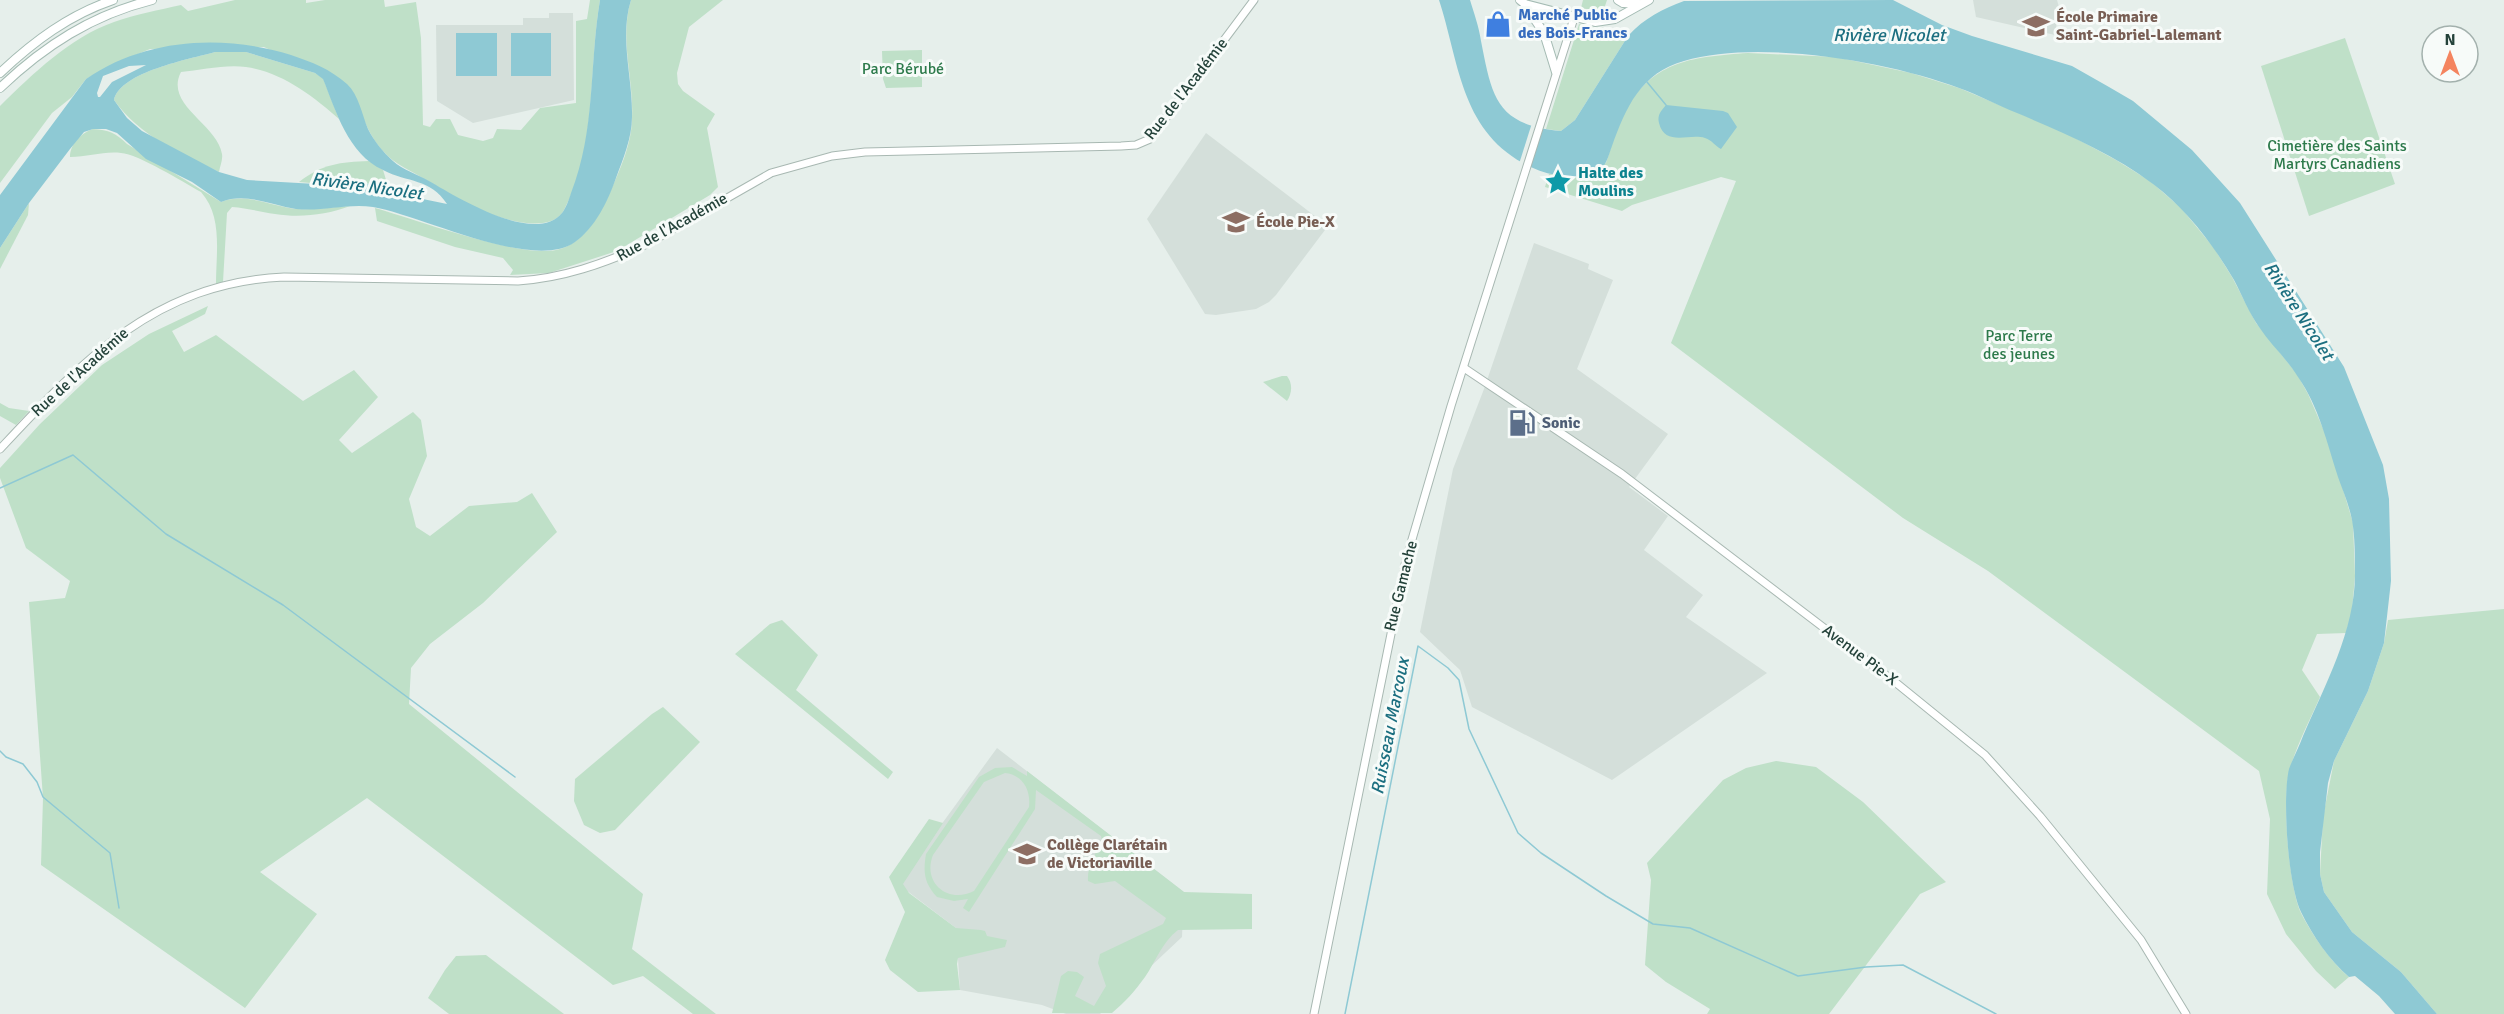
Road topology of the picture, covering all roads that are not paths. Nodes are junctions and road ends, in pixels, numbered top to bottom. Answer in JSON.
{"nodes":[{"id":1,"x":113,"y":0,"type":"edge"},
{"id":2,"x":152,"y":0,"type":"edge"},
{"id":3,"x":1254,"y":0,"type":"edge"},
{"id":4,"x":1618,"y":0,"type":"edge"},
{"id":5,"x":1649,"y":0,"type":"edge"},
{"id":6,"x":1522,"y":2,"type":"edge"},
{"id":7,"x":1640,"y":4,"type":"junction"},
{"id":8,"x":1574,"y":18,"type":"junction"},
{"id":9,"x":1556,"y":72,"type":"junction"},
{"id":10,"x":0,"y":73,"type":"edge"},
{"id":11,"x":0,"y":88,"type":"edge"},
{"id":12,"x":1464,"y":368,"type":"junction"},
{"id":13,"x":0,"y":449,"type":"edge"},
{"id":14,"x":1314,"y":1014,"type":"edge"},
{"id":15,"x":2186,"y":1014,"type":"edge"}],
"edges":[{"from":1,"to":10,"type":"main road"},
{"from":2,"to":11,"type":"main road"},
{"from":3,"to":13,"type":"street","name":"Rue de l'Académie"},
{"from":4,"to":7,"type":"main road"},
{"from":5,"to":7,"type":"main road"},
{"from":6,"to":8,"type":"main road"},
{"from":6,"to":9,"type":"main road"},
{"from":7,"to":8,"type":"main road"},
{"from":8,"to":9,"type":"street"},
{"from":9,"to":12,"type":"street","name":"Rue Gamache"},
{"from":12,"to":14,"type":"street","name":"Rue Gamache"},
{"from":12,"to":15,"type":"street","name":"Avenue Pie-X"}]}
